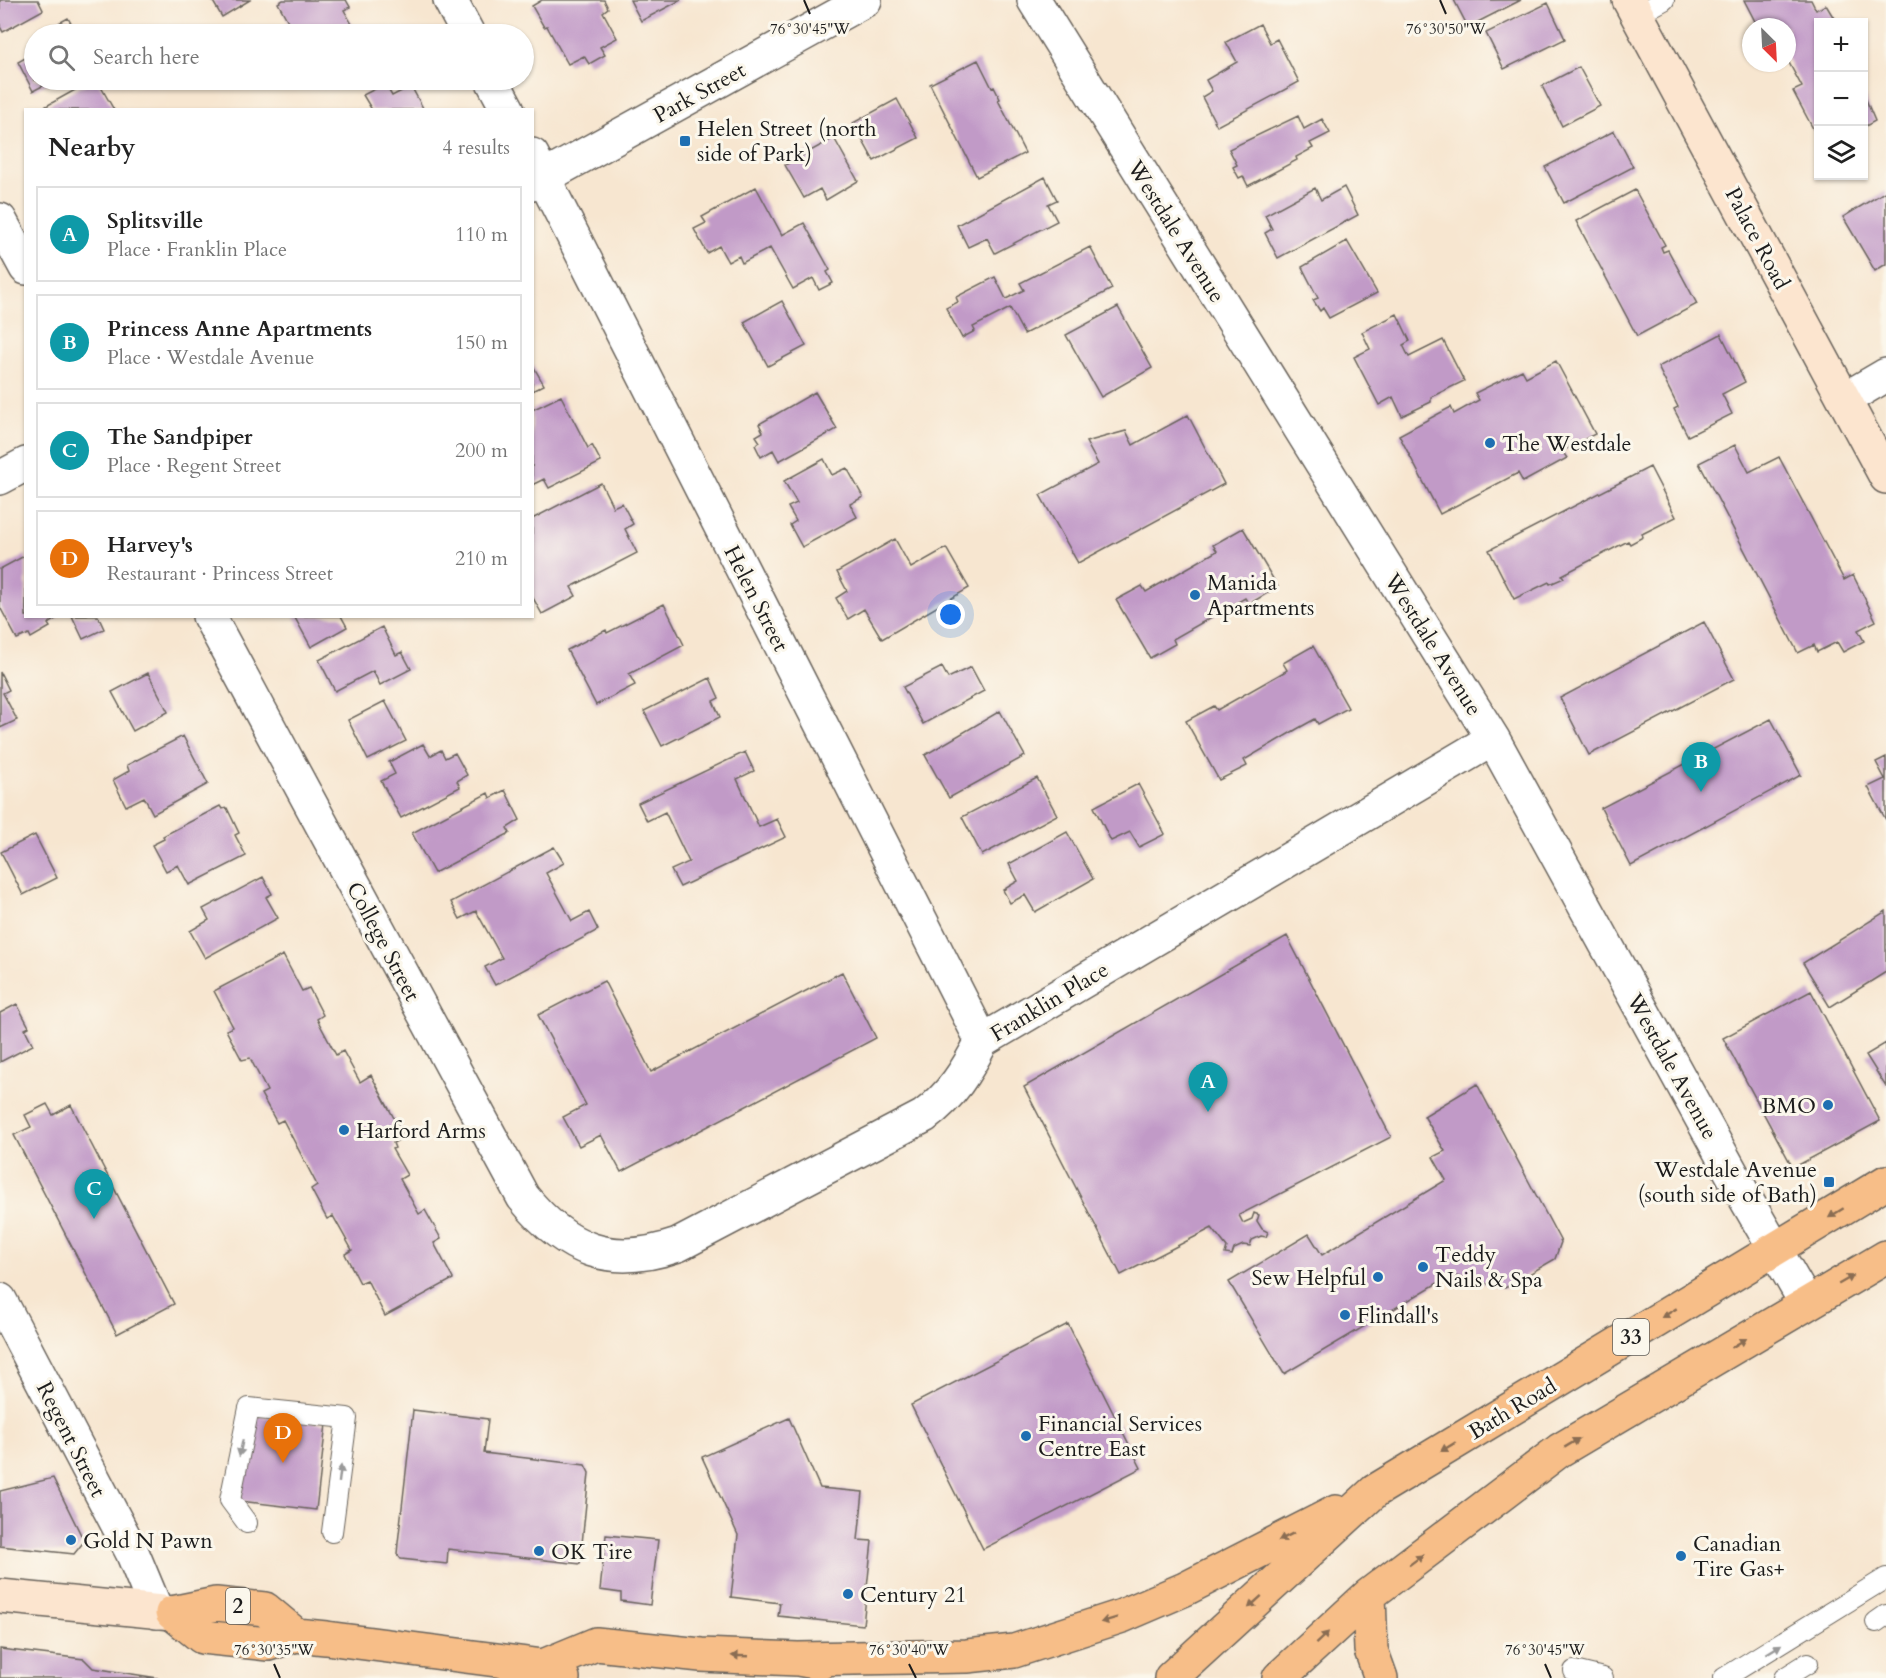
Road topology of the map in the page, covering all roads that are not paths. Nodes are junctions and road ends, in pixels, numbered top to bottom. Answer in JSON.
{"nodes":[{"id":1,"x":450,"y":0,"type":"edge"},
{"id":2,"x":865,"y":0,"type":"edge"},
{"id":3,"x":1034,"y":0,"type":"edge"},
{"id":4,"x":1643,"y":5,"type":"edge"},
{"id":5,"x":463,"y":24,"type":"edge"},
{"id":6,"x":497,"y":90,"type":"edge"},
{"id":7,"x":507,"y":108,"type":"edge"},
{"id":8,"x":536,"y":172,"type":"edge"},
{"id":9,"x":0,"y":220,"type":"edge"},
{"id":10,"x":24,"y":264,"type":"edge"},
{"id":11,"x":1886,"y":375,"type":"edge"},
{"id":12,"x":1845,"y":399,"type":"junction"},
{"id":13,"x":24,"y":465,"type":"edge"},
{"id":14,"x":1886,"y":477,"type":"edge"},
{"id":15,"x":0,"y":478,"type":"edge"},
{"id":16,"x":209,"y":618,"type":"edge"},
{"id":17,"x":1493,"y":739,"type":"junction"},
{"id":18,"x":982,"y":1041,"type":"junction"},
{"id":19,"x":1886,"y":1182,"type":"edge"},
{"id":20,"x":581,"y":1247,"type":"joint"},
{"id":21,"x":1775,"y":1250,"type":"junction"},
{"id":22,"x":1886,"y":1257,"type":"edge"},
{"id":23,"x":0,"y":1300,"type":"edge"},
{"id":24,"x":1806,"y":1303,"type":"junction"},
{"id":25,"x":1375,"y":1491,"type":"junction"},
{"id":26,"x":248,"y":1523,"type":"dead end"},
{"id":27,"x":332,"y":1532,"type":"dead end"},
{"id":28,"x":1886,"y":1578,"type":"edge"},
{"id":29,"x":1369,"y":1595,"type":"junction"},
{"id":30,"x":0,"y":1596,"type":"edge"},
{"id":31,"x":164,"y":1613,"type":"junction"},
{"id":32,"x":798,"y":1659,"type":"junction"},
{"id":33,"x":1809,"y":1663,"type":"dead end"},
{"id":34,"x":1574,"y":1671,"type":"dead end"},
{"id":35,"x":553,"y":1672,"type":"edge"},
{"id":36,"x":907,"y":1678,"type":"edge"},
{"id":37,"x":1171,"y":1678,"type":"edge"},
{"id":38,"x":1279,"y":1678,"type":"edge"},
{"id":39,"x":1381,"y":1678,"type":"edge"},
{"id":40,"x":1603,"y":1678,"type":"edge"},
{"id":41,"x":1724,"y":1678,"type":"edge"},
{"id":42,"x":1784,"y":1678,"type":"edge"}],
"edges":[{"from":1,"to":5,"type":"street"},
{"from":2,"to":8,"type":"street","name":"Park Street"},
{"from":3,"to":17,"type":"street","name":"Westdale Avenue"},
{"from":4,"to":12,"type":"street","name":"Palace Road"},
{"from":6,"to":7,"type":"street"},
{"from":8,"to":18,"type":"street","name":"Helen Street"},
{"from":9,"to":10,"type":"street"},
{"from":11,"to":12,"type":"street"},
{"from":12,"to":14,"type":"street","name":"Palace Road"},
{"from":13,"to":15,"type":"street"},
{"from":16,"to":20,"type":"street","name":"College Street"},
{"from":17,"to":18,"type":"street","name":"Franklin Place"},
{"from":17,"to":21,"type":"street","name":"Westdale Avenue"},
{"from":18,"to":20,"type":"street","name":"Franklin Place"},
{"from":19,"to":21,"type":"main road","name":"Bath Road","number":"33","one_way":true},
{"from":21,"to":24,"type":"street","name":"Westdale Avenue"},
{"from":21,"to":25,"type":"main road","name":"Bath Road","number":"33","one_way":true},
{"from":24,"to":22,"type":"main road","one_way":true},
{"from":23,"to":31,"type":"street","name":"Regent Street"},
{"from":29,"to":24,"type":"main road","one_way":true},
{"from":25,"to":32,"type":"main road","one_way":true},
{"from":25,"to":37,"type":"main road","name":"Bath Road","number":"33","one_way":true},
{"from":27,"to":26,"type":"lane","one_way":true},
{"from":41,"to":28,"type":"lane","one_way":true},
{"from":38,"to":29,"type":"main road","one_way":true},
{"from":29,"to":39,"type":"main road"},
{"from":30,"to":31,"type":"street","number":"2"},
{"from":31,"to":35,"type":"main road","number":"2"},
{"from":32,"to":35,"type":"main road","number":"2","one_way":true},
{"from":32,"to":36,"type":"main road","number":"2"},
{"from":33,"to":42,"type":"lane"},
{"from":34,"to":40,"type":"lane"}]}
